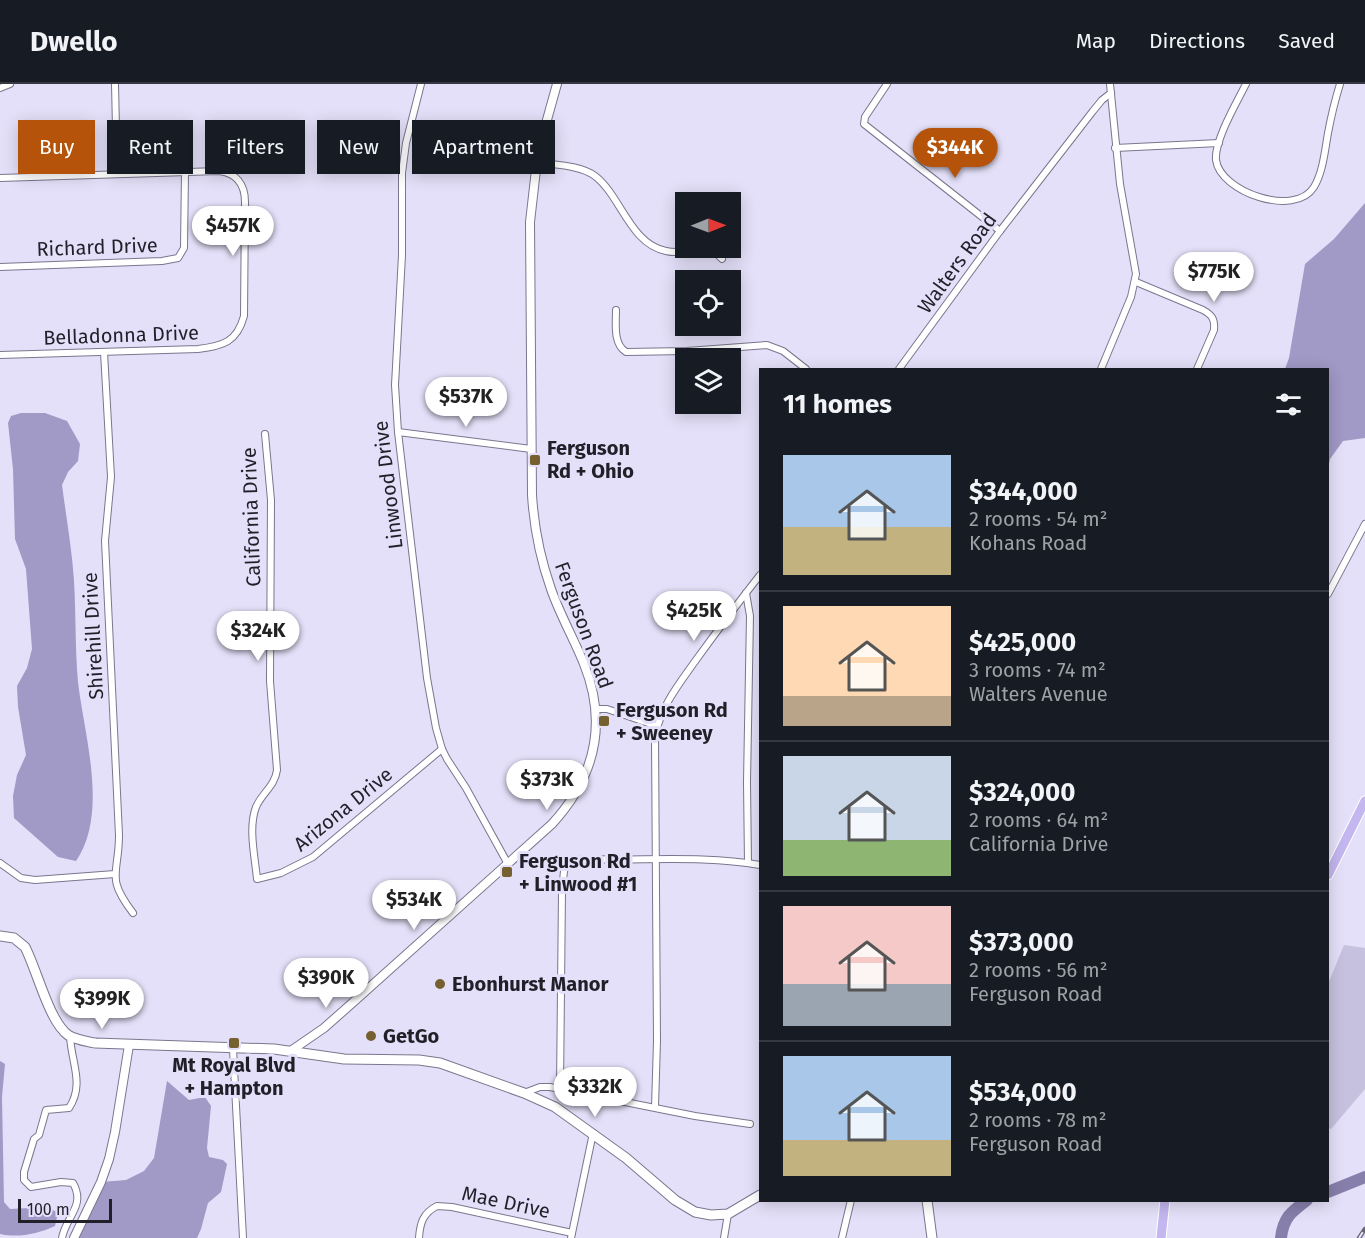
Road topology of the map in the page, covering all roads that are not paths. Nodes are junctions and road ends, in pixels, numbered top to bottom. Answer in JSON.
{"nodes":[{"id":1,"x":10,"y":84,"type":"edge"},
{"id":2,"x":115,"y":84,"type":"edge"},
{"id":3,"x":421,"y":84,"type":"edge"},
{"id":4,"x":557,"y":84,"type":"edge"},
{"id":5,"x":888,"y":84,"type":"edge"},
{"id":6,"x":1110,"y":84,"type":"edge"},
{"id":7,"x":1246,"y":84,"type":"edge"},
{"id":8,"x":1340,"y":84,"type":"edge"},
{"id":9,"x":0,"y":88,"type":"edge"},
{"id":10,"x":1111,"y":93,"type":"junction"},
{"id":11,"x":116,"y":120,"type":"edge"},
{"id":12,"x":546,"y":120,"type":"edge"},
{"id":13,"x":1219,"y":143,"type":"junction"},
{"id":14,"x":1115,"y":148,"type":"junction"},
{"id":15,"x":555,"y":165,"type":"edge"},
{"id":16,"x":193,"y":171,"type":"edge"},
{"id":17,"x":107,"y":173,"type":"edge"},
{"id":18,"x":185,"y":174,"type":"edge"},
{"id":19,"x":536,"y":174,"type":"edge"},
{"id":20,"x":0,"y":178,"type":"edge"},
{"id":21,"x":1000,"y":231,"type":"junction"},
{"id":22,"x":722,"y":259,"type":"dead end"},
{"id":23,"x":0,"y":267,"type":"edge"},
{"id":24,"x":1136,"y":282,"type":"junction"},
{"id":25,"x":616,"y":310,"type":"dead end"},
{"id":26,"x":104,"y":352,"type":"junction"},
{"id":27,"x":0,"y":355,"type":"edge"},
{"id":28,"x":805,"y":368,"type":"edge"},
{"id":29,"x":900,"y":368,"type":"edge"},
{"id":30,"x":1101,"y":368,"type":"edge"},
{"id":31,"x":1197,"y":368,"type":"edge"},
{"id":32,"x":398,"y":432,"type":"junction"},
{"id":33,"x":265,"y":434,"type":"dead end"},
{"id":34,"x":531,"y":448,"type":"junction"},
{"id":35,"x":1365,"y":524,"type":"edge"},
{"id":36,"x":759,"y":576,"type":"edge"},
{"id":37,"x":1329,"y":592,"type":"edge"},
{"id":38,"x":746,"y":593,"type":"junction"},
{"id":39,"x":596,"y":709,"type":"junction"},
{"id":40,"x":657,"y":726,"type":"junction"},
{"id":41,"x":442,"y":749,"type":"junction"},
{"id":42,"x":1365,"y":801,"type":"edge"},
{"id":43,"x":656,"y":860,"type":"junction"},
{"id":44,"x":0,"y":863,"type":"edge"},
{"id":45,"x":748,"y":863,"type":"junction"},
{"id":46,"x":508,"y":864,"type":"junction"},
{"id":47,"x":759,"y":865,"type":"edge"},
{"id":48,"x":1329,"y":873,"type":"edge"},
{"id":49,"x":115,"y":874,"type":"junction"},
{"id":50,"x":257,"y":879,"type":"joint"},
{"id":51,"x":133,"y":913,"type":"dead end"},
{"id":52,"x":0,"y":936,"type":"edge"},
{"id":53,"x":70,"y":1036,"type":"junction"},
{"id":54,"x":129,"y":1045,"type":"junction"},
{"id":55,"x":233,"y":1049,"type":"junction"},
{"id":56,"x":292,"y":1050,"type":"junction"},
{"id":57,"x":560,"y":1088,"type":"junction"},
{"id":58,"x":524,"y":1093,"type":"junction"},
{"id":59,"x":655,"y":1107,"type":"junction"},
{"id":60,"x":750,"y":1124,"type":"dead end"},
{"id":61,"x":593,"y":1133,"type":"junction"},
{"id":62,"x":759,"y":1196,"type":"edge"},
{"id":63,"x":851,"y":1202,"type":"edge"},
{"id":64,"x":927,"y":1202,"type":"edge"},
{"id":65,"x":1165,"y":1202,"type":"edge"},
{"id":66,"x":728,"y":1214,"type":"junction"},
{"id":67,"x":571,"y":1235,"type":"edge"},
{"id":68,"x":62,"y":1238,"type":"edge"},
{"id":69,"x":74,"y":1238,"type":"edge"},
{"id":70,"x":243,"y":1238,"type":"edge"},
{"id":71,"x":419,"y":1238,"type":"edge"},
{"id":72,"x":724,"y":1238,"type":"edge"},
{"id":73,"x":843,"y":1238,"type":"edge"},
{"id":74,"x":932,"y":1238,"type":"edge"},
{"id":75,"x":1161,"y":1238,"type":"edge"}],
"edges":[{"from":1,"to":9,"type":"street"},
{"from":2,"to":11,"type":"street"},
{"from":3,"to":32,"type":"street","name":"Linwood Drive"},
{"from":4,"to":12,"type":"street","name":"Ferguson Road"},
{"from":5,"to":21,"type":"street"},
{"from":6,"to":10,"type":"street"},
{"from":7,"to":13,"type":"street"},
{"from":8,"to":13,"type":"street"},
{"from":10,"to":14,"type":"street"},
{"from":10,"to":21,"type":"street","name":"Walters Road"},
{"from":13,"to":14,"type":"street"},
{"from":14,"to":24,"type":"street"},
{"from":15,"to":22,"type":"street"},
{"from":16,"to":26,"type":"street","name":"Belladonna Drive"},
{"from":17,"to":20,"type":"street","name":"Belladonna Drive"},
{"from":18,"to":23,"type":"street","name":"Richard Drive"},
{"from":19,"to":34,"type":"street","name":"Ferguson Road"},
{"from":21,"to":29,"type":"street","name":"Walters Road"},
{"from":24,"to":30,"type":"street"},
{"from":24,"to":31,"type":"street"},
{"from":25,"to":28,"type":"street"},
{"from":26,"to":27,"type":"street","name":"Belladonna Drive"},
{"from":26,"to":49,"type":"street","name":"Shirehill Drive"},
{"from":32,"to":34,"type":"street"},
{"from":32,"to":41,"type":"street","name":"Linwood Drive"},
{"from":33,"to":50,"type":"street","name":"California Drive"},
{"from":34,"to":39,"type":"street","name":"Ferguson Road"},
{"from":35,"to":37,"type":"street"},
{"from":36,"to":38,"type":"street"},
{"from":38,"to":40,"type":"street"},
{"from":38,"to":45,"type":"street"},
{"from":39,"to":40,"type":"street"},
{"from":39,"to":46,"type":"street","name":"Ferguson Road"},
{"from":40,"to":43,"type":"street"},
{"from":41,"to":46,"type":"street","name":"Linwood Drive"},
{"from":41,"to":50,"type":"street","name":"Arizona Drive"},
{"from":42,"to":48,"type":"main road"},
{"from":43,"to":45,"type":"street"},
{"from":43,"to":57,"type":"street"},
{"from":43,"to":59,"type":"street"},
{"from":44,"to":49,"type":"street"},
{"from":45,"to":47,"type":"street"},
{"from":46,"to":56,"type":"street","name":"Ferguson Road"},
{"from":49,"to":51,"type":"street","name":"Shirehill Drive"},
{"from":52,"to":53,"type":"main road"},
{"from":53,"to":54,"type":"main road"},
{"from":53,"to":68,"type":"street"},
{"from":54,"to":55,"type":"main road"},
{"from":54,"to":69,"type":"street"},
{"from":55,"to":56,"type":"main road"},
{"from":55,"to":70,"type":"street"},
{"from":56,"to":58,"type":"main road"},
{"from":57,"to":58,"type":"street"},
{"from":57,"to":59,"type":"street"},
{"from":58,"to":61,"type":"main road"},
{"from":59,"to":60,"type":"street"},
{"from":61,"to":66,"type":"main road"},
{"from":61,"to":67,"type":"street"},
{"from":62,"to":66,"type":"main road"},
{"from":63,"to":73,"type":"street"},
{"from":64,"to":74,"type":"main road"},
{"from":65,"to":75,"type":"main road"},
{"from":66,"to":72,"type":"street"},
{"from":67,"to":71,"type":"street","name":"Mae Drive"}]}
